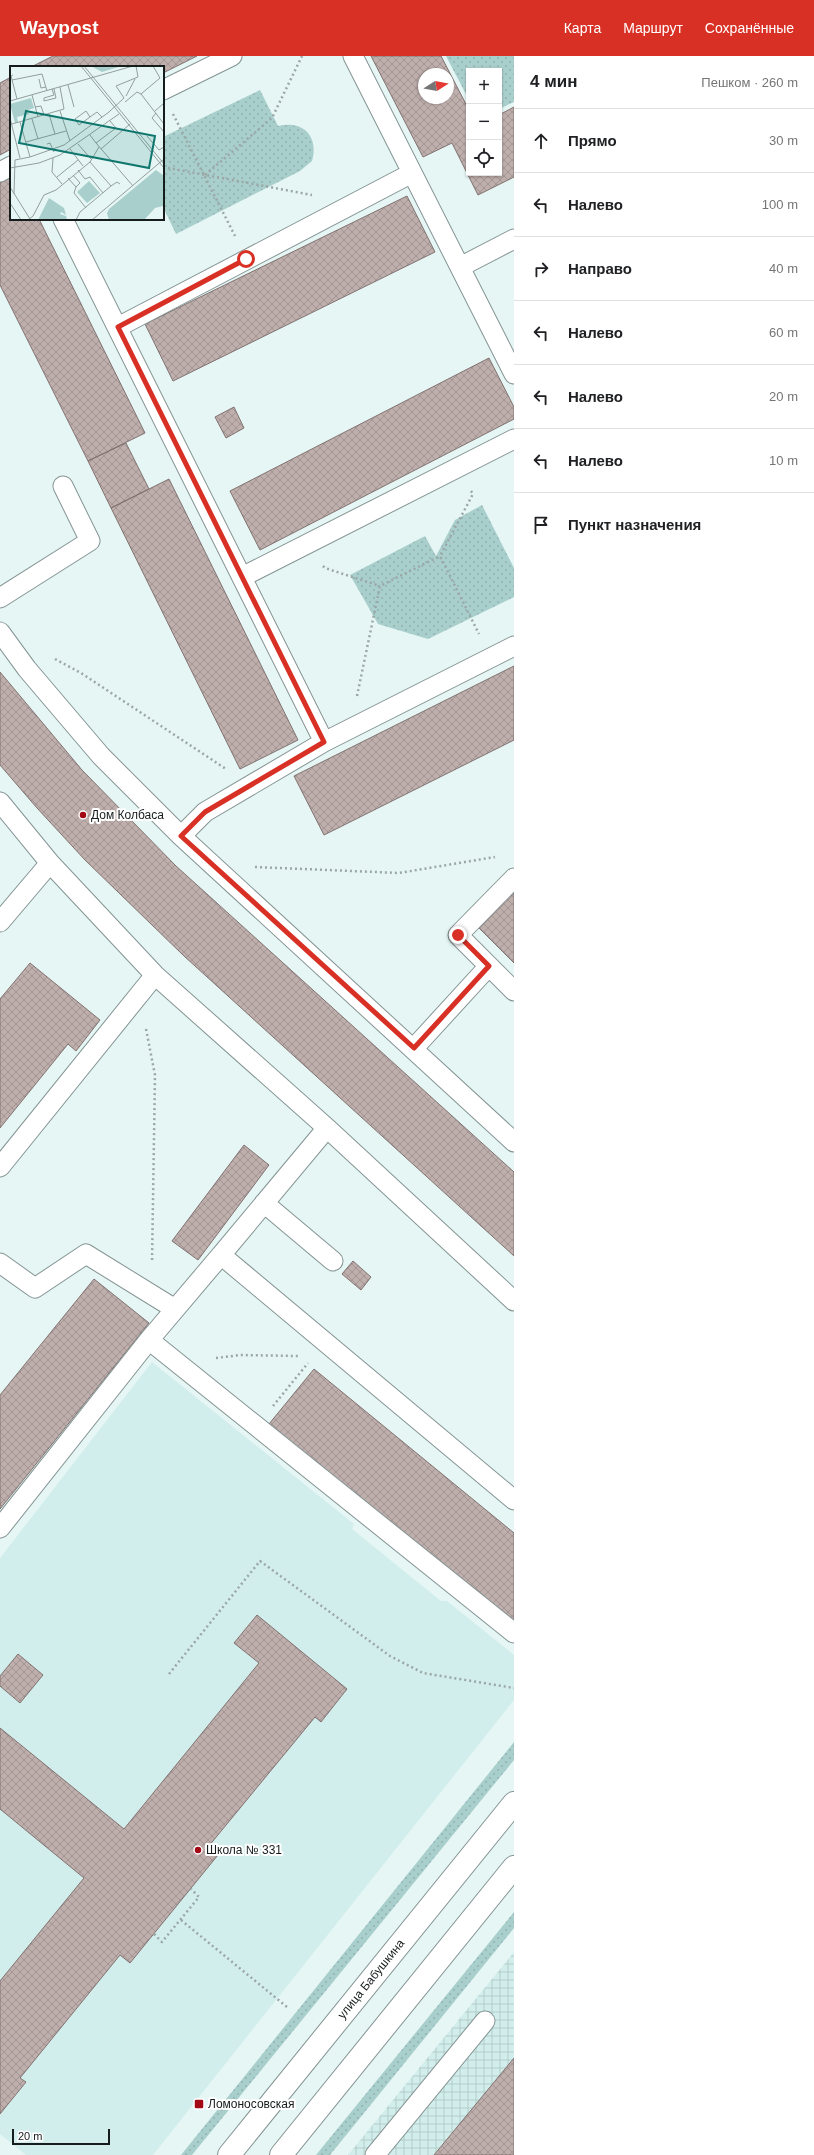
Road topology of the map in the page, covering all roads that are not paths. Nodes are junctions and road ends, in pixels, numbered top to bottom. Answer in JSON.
{"nodes":[{"id":1,"x":232,"y":56,"type":"edge"},
{"id":2,"x":353,"y":56,"type":"edge"},
{"id":3,"x":164,"y":90,"type":"edge"},
{"id":4,"x":10,"y":167,"type":"edge"},
{"id":5,"x":0,"y":172,"type":"edge"},
{"id":6,"x":412,"y":173,"type":"junction"},
{"id":7,"x":63,"y":220,"type":"edge"},
{"id":8,"x":514,"y":239,"type":"edge"},
{"id":9,"x":460,"y":267,"type":"junction"},
{"id":10,"x":118,"y":327,"type":"junction"},
{"id":11,"x":508,"y":347,"type":"edge"},
{"id":12,"x":514,"y":374,"type":"edge"},
{"id":13,"x":514,"y":439,"type":"edge"},
{"id":14,"x":63,"y":486,"type":"dead end"},
{"id":15,"x":242,"y":577,"type":"junction"},
{"id":16,"x":0,"y":598,"type":"edge"},
{"id":17,"x":0,"y":632,"type":"edge"},
{"id":18,"x":514,"y":646,"type":"edge"},
{"id":19,"x":324,"y":742,"type":"junction"},
{"id":20,"x":0,"y":802,"type":"edge"},
{"id":21,"x":181,"y":836,"type":"junction"},
{"id":22,"x":50,"y":863,"type":"junction"},
{"id":23,"x":514,"y":878,"type":"edge"},
{"id":24,"x":0,"y":922,"type":"edge"},
{"id":25,"x":489,"y":966,"type":"junction"},
{"id":26,"x":155,"y":975,"type":"junction"},
{"id":27,"x":514,"y":990,"type":"edge"},
{"id":28,"x":414,"y":1048,"type":"junction"},
{"id":29,"x":326,"y":1128,"type":"junction"},
{"id":30,"x":514,"y":1142,"type":"edge"},
{"id":31,"x":0,"y":1167,"type":"edge"},
{"id":32,"x":264,"y":1203,"type":"junction"},
{"id":33,"x":221,"y":1255,"type":"junction"},
{"id":34,"x":332,"y":1261,"type":"dead end"},
{"id":35,"x":0,"y":1264,"type":"edge"},
{"id":36,"x":514,"y":1301,"type":"edge"},
{"id":37,"x":175,"y":1309,"type":"junction"},
{"id":38,"x":149,"y":1340,"type":"junction"},
{"id":39,"x":514,"y":1500,"type":"edge"},
{"id":40,"x":0,"y":1528,"type":"edge"},
{"id":41,"x":514,"y":1633,"type":"edge"},
{"id":42,"x":514,"y":1803,"type":"edge"},
{"id":43,"x":514,"y":1867,"type":"edge"},
{"id":44,"x":485,"y":2021,"type":"dead end"},
{"id":45,"x":229,"y":2155,"type":"edge"},
{"id":46,"x":281,"y":2155,"type":"edge"},
{"id":47,"x":375,"y":2155,"type":"edge"}],
"edges":[{"from":1,"to":3,"type":"lane"},
{"from":2,"to":6,"type":"lane"},
{"from":4,"to":5,"type":"lane"},
{"from":6,"to":9,"type":"lane"},
{"from":6,"to":10,"type":"lane"},
{"from":7,"to":10,"type":"lane"},
{"from":8,"to":9,"type":"lane"},
{"from":9,"to":11,"type":"lane"},
{"from":10,"to":15,"type":"lane"},
{"from":11,"to":12,"type":"lane"},
{"from":13,"to":15,"type":"lane"},
{"from":14,"to":16,"type":"lane"},
{"from":15,"to":19,"type":"lane"},
{"from":17,"to":21,"type":"lane"},
{"from":18,"to":19,"type":"lane"},
{"from":19,"to":21,"type":"lane"},
{"from":20,"to":22,"type":"lane"},
{"from":21,"to":28,"type":"lane"},
{"from":22,"to":24,"type":"lane"},
{"from":22,"to":26,"type":"lane"},
{"from":23,"to":25,"type":"lane"},
{"from":25,"to":27,"type":"lane"},
{"from":25,"to":28,"type":"lane"},
{"from":26,"to":29,"type":"lane"},
{"from":26,"to":31,"type":"lane"},
{"from":28,"to":30,"type":"lane"},
{"from":29,"to":32,"type":"lane"},
{"from":29,"to":36,"type":"lane"},
{"from":32,"to":33,"type":"lane"},
{"from":32,"to":34,"type":"lane"},
{"from":33,"to":37,"type":"lane"},
{"from":33,"to":39,"type":"lane"},
{"from":35,"to":37,"type":"lane"},
{"from":37,"to":38,"type":"lane"},
{"from":38,"to":40,"type":"lane"},
{"from":38,"to":41,"type":"lane"},
{"from":42,"to":45,"type":"street","name":"улица Бабушкина"},
{"from":43,"to":46,"type":"street"},
{"from":44,"to":47,"type":"lane"}]}
